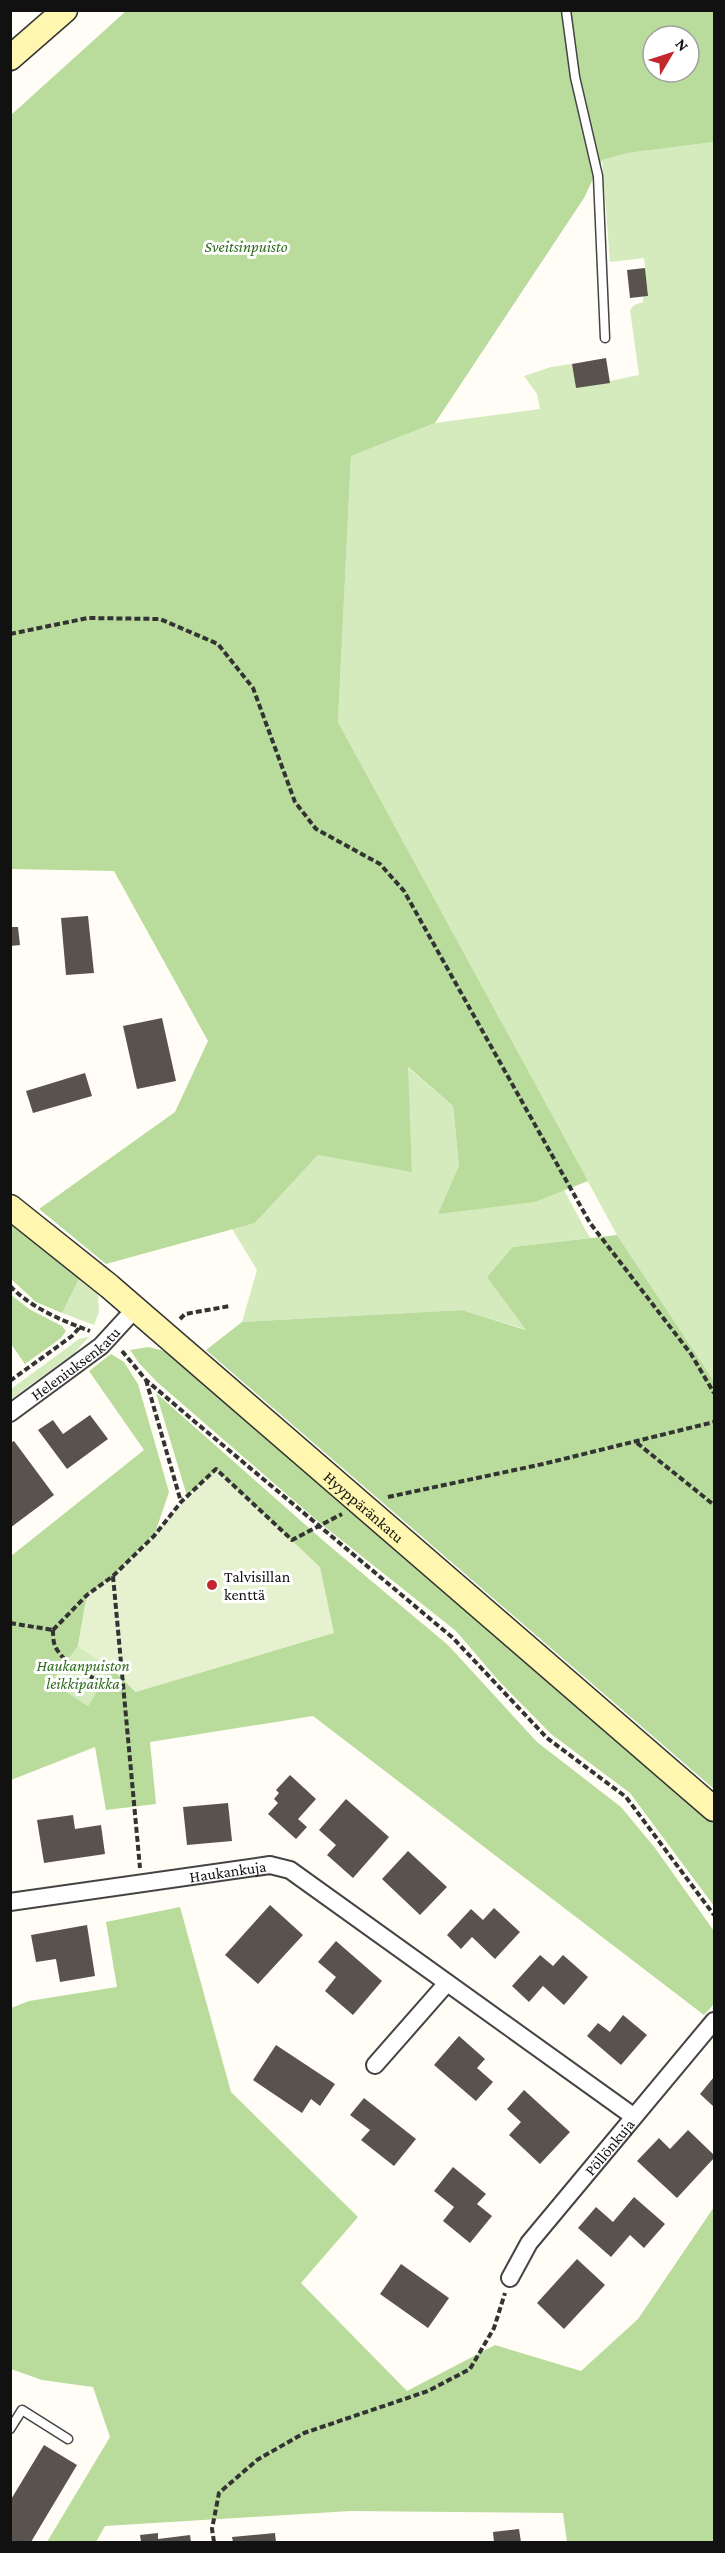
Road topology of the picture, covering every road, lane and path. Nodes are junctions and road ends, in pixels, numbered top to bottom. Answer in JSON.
{"nodes":[{"id":1,"x":65,"y":10,"type":"edge"},
{"id":2,"x":566,"y":10,"type":"edge"},
{"id":3,"x":10,"y":58,"type":"edge"},
{"id":4,"x":605,"y":338,"type":"dead end"},
{"id":5,"x":10,"y":634,"type":"edge"},
{"id":6,"x":10,"y":1207,"type":"edge"},
{"id":7,"x":10,"y":1286,"type":"edge"},
{"id":8,"x":230,"y":1306,"type":"dead end"},
{"id":9,"x":135,"y":1308,"type":"junction"},
{"id":10,"x":80,"y":1327,"type":"junction"},
{"id":11,"x":165,"y":1334,"type":"junction"},
{"id":12,"x":107,"y":1340,"type":"junction"},
{"id":13,"x":146,"y":1380,"type":"junction"},
{"id":14,"x":10,"y":1381,"type":"edge"},
{"id":15,"x":714,"y":1393,"type":"edge"},
{"id":16,"x":10,"y":1413,"type":"edge"},
{"id":17,"x":714,"y":1422,"type":"edge"},
{"id":18,"x":636,"y":1442,"type":"junction"},
{"id":19,"x":181,"y":1502,"type":"junction"},
{"id":20,"x":361,"y":1503,"type":"junction"},
{"id":21,"x":714,"y":1504,"type":"edge"},
{"id":22,"x":318,"y":1527,"type":"junction"},
{"id":23,"x":113,"y":1576,"type":"junction"},
{"id":24,"x":10,"y":1623,"type":"edge"},
{"id":25,"x":52,"y":1630,"type":"junction"},
{"id":26,"x":123,"y":1690,"type":"junction"},
{"id":27,"x":714,"y":1809,"type":"edge"},
{"id":28,"x":141,"y":1883,"type":"junction"},
{"id":29,"x":10,"y":1902,"type":"edge"},
{"id":30,"x":714,"y":1915,"type":"edge"},
{"id":31,"x":447,"y":1983,"type":"junction"},
{"id":32,"x":714,"y":2021,"type":"edge"},
{"id":33,"x":375,"y":2065,"type":"dead end"},
{"id":34,"x":633,"y":2116,"type":"junction"},
{"id":35,"x":510,"y":2278,"type":"joint"},
{"id":36,"x":10,"y":2429,"type":"edge"},
{"id":37,"x":68,"y":2439,"type":"dead end"},
{"id":38,"x":214,"y":2542,"type":"edge"}],
"edges":[{"from":1,"to":3,"type":"street"},
{"from":2,"to":4,"type":"lane"},
{"from":5,"to":15,"type":"path"},
{"from":6,"to":9,"type":"street","name":"Hyyppäränkatu"},
{"from":7,"to":10,"type":"path"},
{"from":8,"to":11,"type":"path"},
{"from":9,"to":11,"type":"street","name":"Hyyppäränkatu"},
{"from":9,"to":12,"type":"street","name":"Heleniuksenkatu"},
{"from":10,"to":12,"type":"path"},
{"from":10,"to":14,"type":"path"},
{"from":11,"to":20,"type":"street","name":"Hyyppäränkatu"},
{"from":12,"to":13,"type":"path"},
{"from":12,"to":16,"type":"street","name":"Heleniuksenkatu"},
{"from":13,"to":19,"type":"path"},
{"from":13,"to":22,"type":"path"},
{"from":17,"to":18,"type":"path"},
{"from":18,"to":20,"type":"path"},
{"from":18,"to":21,"type":"path"},
{"from":19,"to":22,"type":"path"},
{"from":19,"to":23,"type":"path"},
{"from":20,"to":22,"type":"path"},
{"from":20,"to":27,"type":"street","name":"Hyyppäränkatu"},
{"from":22,"to":30,"type":"path"},
{"from":23,"to":25,"type":"path"},
{"from":23,"to":26,"type":"path"},
{"from":24,"to":25,"type":"path"},
{"from":25,"to":26,"type":"path"},
{"from":26,"to":28,"type":"path"},
{"from":28,"to":29,"type":"street","name":"Haukankuja"},
{"from":28,"to":31,"type":"street","name":"Haukankuja"},
{"from":31,"to":33,"type":"street"},
{"from":31,"to":34,"type":"street","name":"Haukankuja"},
{"from":32,"to":34,"type":"street","name":"Pöllönkuja"},
{"from":34,"to":35,"type":"street","name":"Pöllönkuja"},
{"from":35,"to":38,"type":"path"},
{"from":36,"to":37,"type":"lane"}]}
